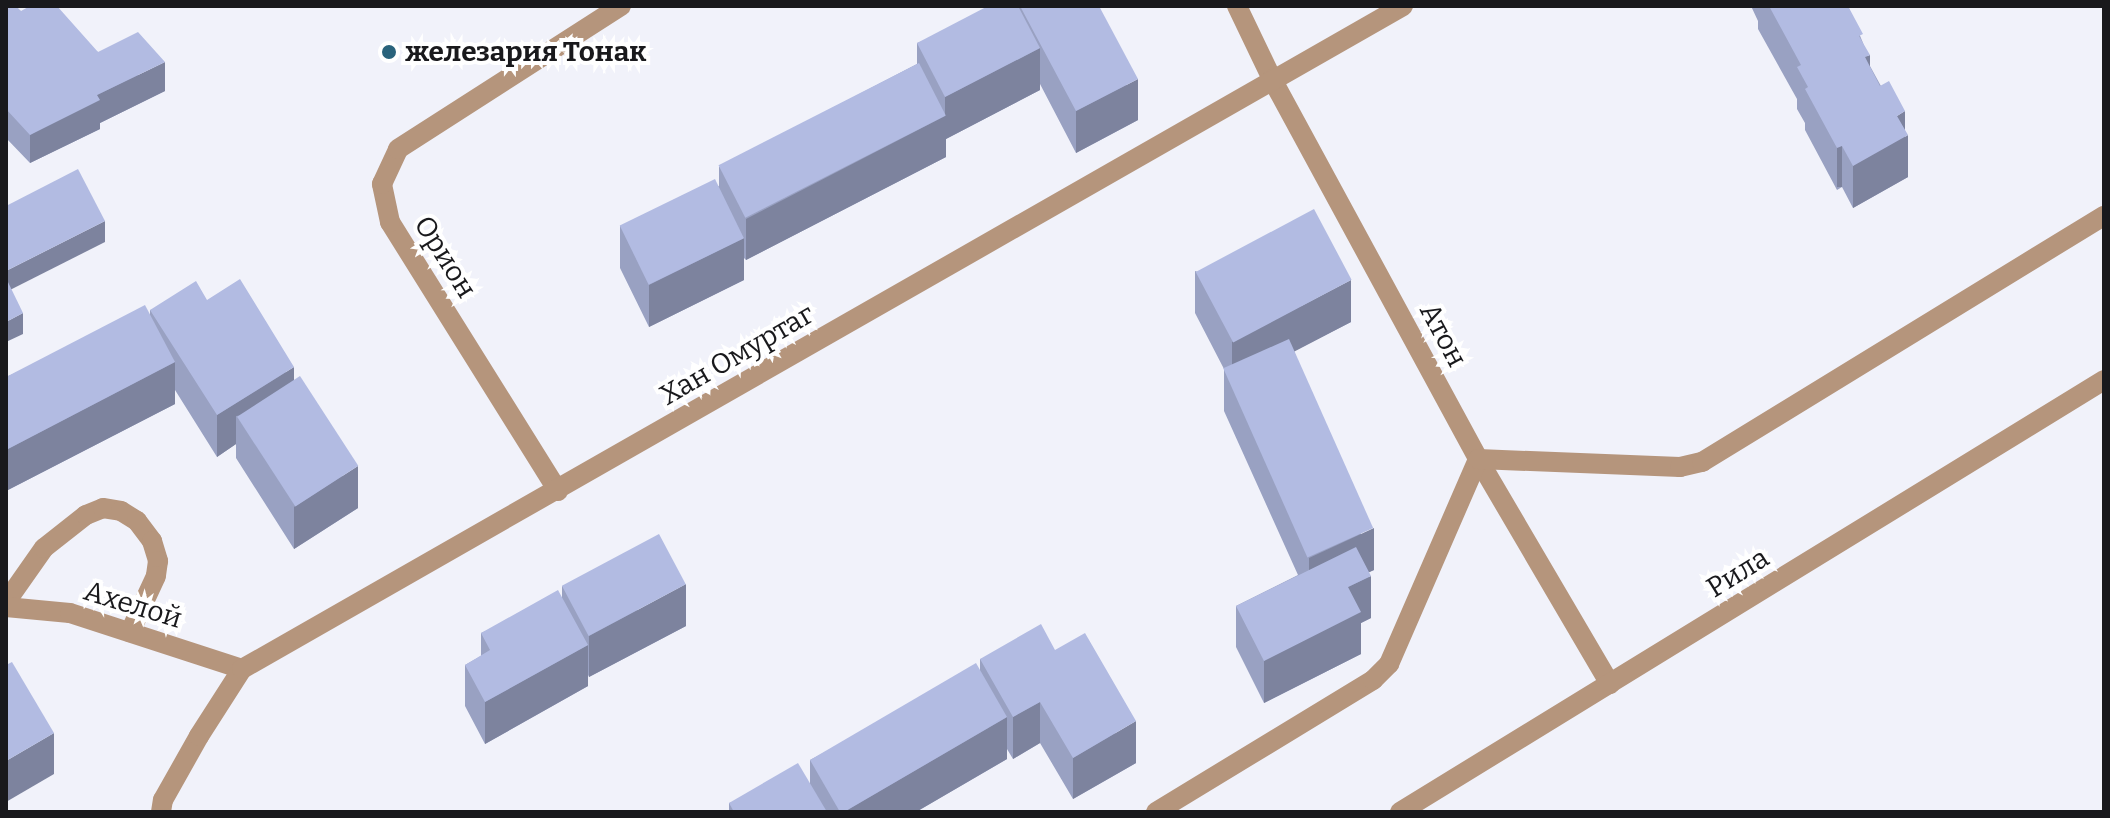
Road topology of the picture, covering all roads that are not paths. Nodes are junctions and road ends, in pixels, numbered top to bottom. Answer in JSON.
{"nodes":[{"id":1,"x":621,"y":6,"type":"edge"},
{"id":2,"x":1237,"y":6,"type":"edge"},
{"id":3,"x":1403,"y":6,"type":"edge"},
{"id":4,"x":1272,"y":79,"type":"junction"},
{"id":5,"x":2104,"y":216,"type":"edge"},
{"id":6,"x":2104,"y":380,"type":"edge"},
{"id":7,"x":1478,"y":459,"type":"junction"},
{"id":8,"x":558,"y":491,"type":"junction"},
{"id":9,"x":6,"y":605,"type":"edge"},
{"id":10,"x":130,"y":632,"type":"junction"},
{"id":11,"x":242,"y":669,"type":"junction"},
{"id":12,"x":1610,"y":684,"type":"junction"},
{"id":13,"x":161,"y":812,"type":"edge"},
{"id":14,"x":1156,"y":812,"type":"edge"},
{"id":15,"x":1400,"y":812,"type":"edge"}],
"edges":[{"from":1,"to":8,"type":"street","name":"Орион"},
{"from":2,"to":4,"type":"street","name":"Атон"},
{"from":3,"to":4,"type":"street","name":"Хан Омуртаг"},
{"from":4,"to":7,"type":"street","name":"Атон"},
{"from":4,"to":8,"type":"street","name":"Хан Омуртаг"},
{"from":5,"to":7,"type":"street"},
{"from":6,"to":12,"type":"street","name":"Рила"},
{"from":7,"to":12,"type":"street","name":"Атон"},
{"from":7,"to":14,"type":"street"},
{"from":8,"to":11,"type":"street","name":"Хан Омуртаг"},
{"from":9,"to":10,"type":"street","name":"Ахелой"},
{"from":9,"to":10,"type":"street"},
{"from":10,"to":11,"type":"street","name":"Ахелой"},
{"from":11,"to":13,"type":"street","name":"Хан Омуртаг"},
{"from":12,"to":15,"type":"street","name":"Рила"}]}
